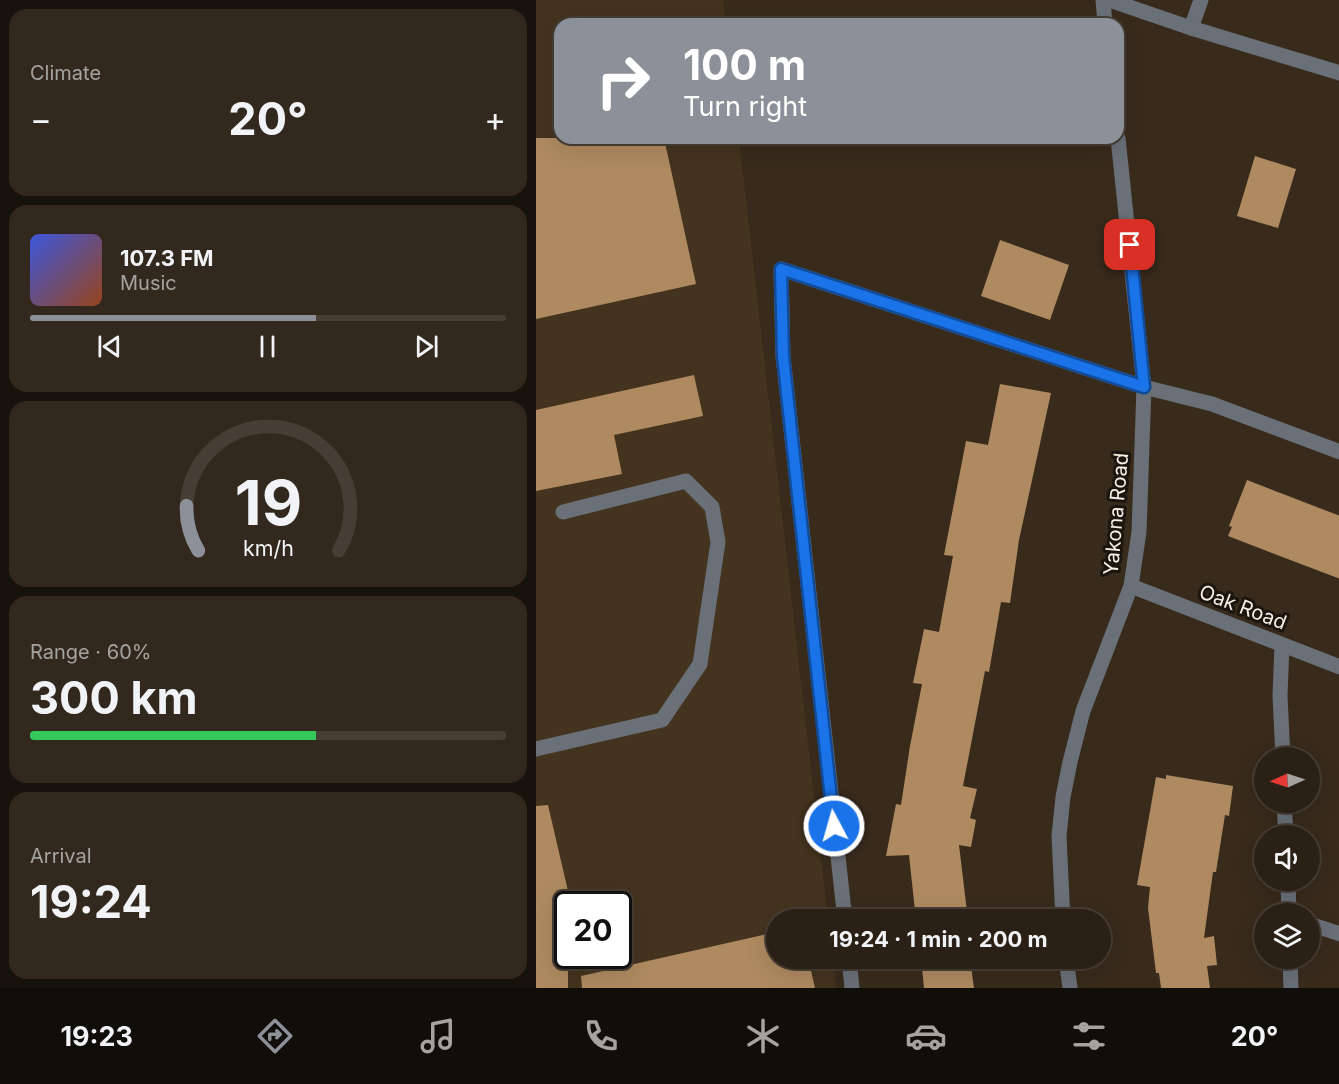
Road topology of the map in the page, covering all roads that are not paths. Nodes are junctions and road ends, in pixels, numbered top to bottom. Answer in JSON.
{"nodes":[{"id":1,"x":1103,"y":0,"type":"edge"},
{"id":2,"x":1109,"y":0,"type":"edge"},
{"id":3,"x":1201,"y":0,"type":"edge"},
{"id":4,"x":1104,"y":18,"type":"edge"},
{"id":5,"x":1191,"y":28,"type":"junction"},
{"id":6,"x":1340,"y":73,"type":"edge"},
{"id":7,"x":1119,"y":144,"type":"edge"},
{"id":8,"x":1144,"y":387,"type":"junction"},
{"id":9,"x":1340,"y":452,"type":"edge"},
{"id":10,"x":563,"y":512,"type":"dead end"},
{"id":11,"x":1131,"y":586,"type":"junction"},
{"id":12,"x":1282,"y":645,"type":"junction"},
{"id":13,"x":1340,"y":668,"type":"edge"},
{"id":14,"x":1282,"y":747,"type":"edge"},
{"id":15,"x":536,"y":749,"type":"edge"},
{"id":16,"x":844,"y":909,"type":"edge"},
{"id":17,"x":1062,"y":909,"type":"edge"},
{"id":18,"x":1320,"y":927,"type":"edge"},
{"id":19,"x":1340,"y":934,"type":"edge"},
{"id":20,"x":850,"y":969,"type":"edge"},
{"id":21,"x":1067,"y":969,"type":"edge"},
{"id":22,"x":1290,"y":969,"type":"edge"},
{"id":23,"x":852,"y":988,"type":"edge"},
{"id":24,"x":1070,"y":988,"type":"edge"},
{"id":25,"x":1291,"y":988,"type":"edge"}],
"edges":[{"from":1,"to":4,"type":"street"},
{"from":2,"to":5,"type":"street"},
{"from":3,"to":5,"type":"street"},
{"from":5,"to":6,"type":"street"},
{"from":7,"to":8,"type":"street","name":"Yakona Road"},
{"from":8,"to":9,"type":"street"},
{"from":8,"to":11,"type":"street","name":"Yakona Road"},
{"from":8,"to":16,"type":"street"},
{"from":10,"to":15,"type":"street"},
{"from":11,"to":12,"type":"street","name":"Oak Road"},
{"from":11,"to":17,"type":"street","name":"Yakona Road"},
{"from":12,"to":13,"type":"street","name":"Oak Road"},
{"from":12,"to":14,"type":"street"},
{"from":18,"to":19,"type":"street"},
{"from":20,"to":23,"type":"street"},
{"from":21,"to":24,"type":"street"},
{"from":22,"to":25,"type":"street"}]}
